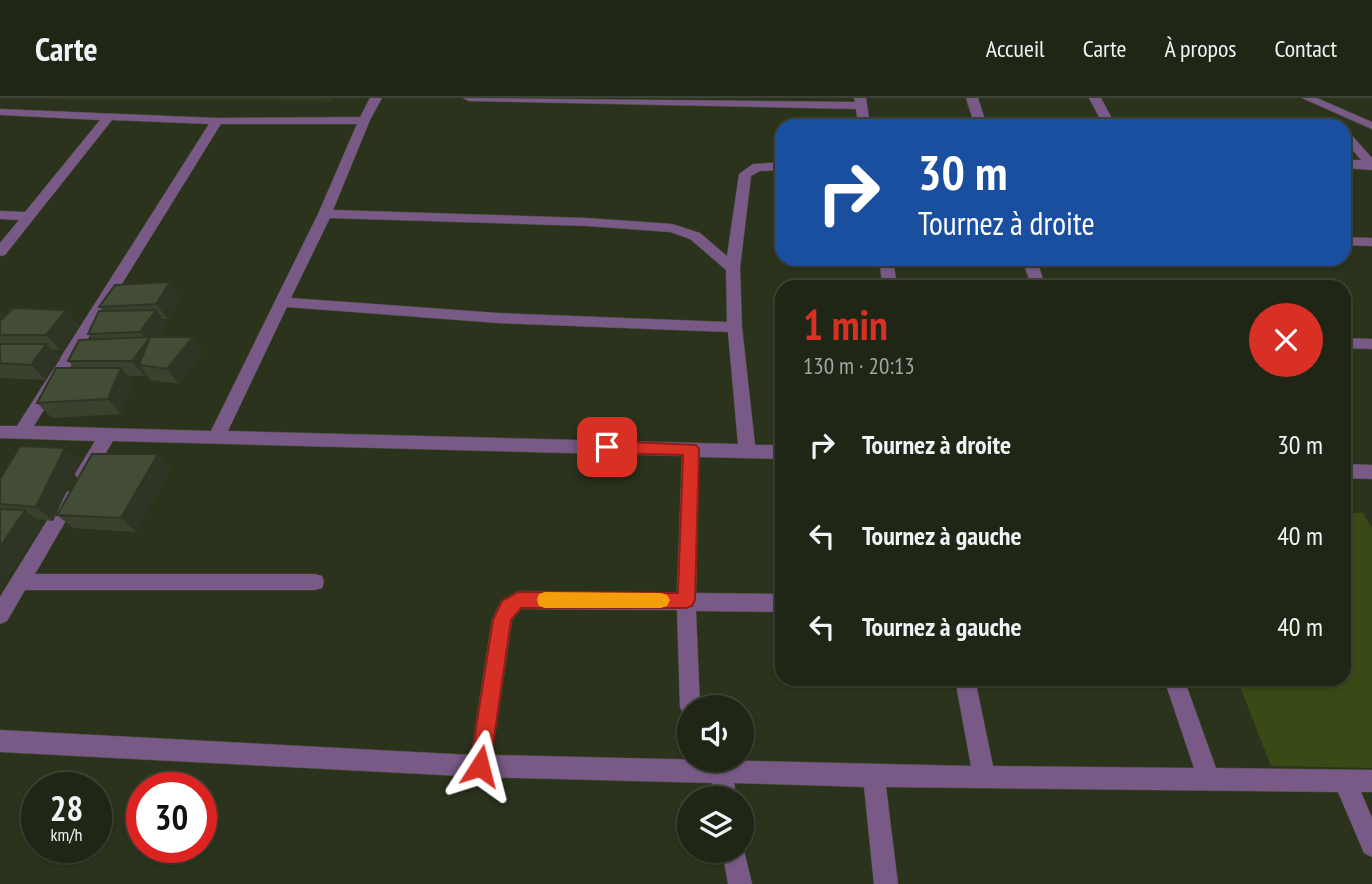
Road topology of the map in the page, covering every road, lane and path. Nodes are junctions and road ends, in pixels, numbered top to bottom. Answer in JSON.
{"nodes":[{"id":1,"x":376,"y":98,"type":"edge"},
{"id":2,"x":469,"y":98,"type":"edge"},
{"id":3,"x":478,"y":98,"type":"edge"},
{"id":4,"x":972,"y":98,"type":"edge"},
{"id":5,"x":1095,"y":98,"type":"edge"},
{"id":6,"x":1314,"y":101,"type":"edge"},
{"id":7,"x":861,"y":102,"type":"edge"},
{"id":8,"x":0,"y":113,"type":"edge"},
{"id":9,"x":1372,"y":114,"type":"edge"},
{"id":10,"x":109,"y":116,"type":"junction"},
{"id":11,"x":979,"y":119,"type":"edge"},
{"id":12,"x":1106,"y":119,"type":"edge"},
{"id":13,"x":1331,"y":119,"type":"edge"},
{"id":14,"x":364,"y":120,"type":"junction"},
{"id":15,"x":1357,"y":120,"type":"junction"},
{"id":16,"x":217,"y":121,"type":"junction"},
{"id":17,"x":1372,"y":126,"type":"edge"},
{"id":18,"x":1351,"y":141,"type":"edge"},
{"id":19,"x":1351,"y":164,"type":"edge"},
{"id":20,"x":1371,"y":165,"type":"edge"},
{"id":21,"x":775,"y":166,"type":"edge"},
{"id":22,"x":325,"y":214,"type":"junction"},
{"id":23,"x":0,"y":215,"type":"edge"},
{"id":24,"x":29,"y":216,"type":"junction"},
{"id":25,"x":1351,"y":242,"type":"edge"},
{"id":26,"x":1372,"y":242,"type":"edge"},
{"id":27,"x":0,"y":252,"type":"edge"},
{"id":28,"x":733,"y":268,"type":"junction"},
{"id":29,"x":283,"y":302,"type":"junction"},
{"id":30,"x":735,"y":327,"type":"junction"},
{"id":31,"x":1351,"y":343,"type":"edge"},
{"id":32,"x":1372,"y":344,"type":"edge"},
{"id":33,"x":0,"y":432,"type":"edge"},
{"id":34,"x":21,"y":433,"type":"junction"},
{"id":35,"x":109,"y":433,"type":"junction"},
{"id":36,"x":217,"y":436,"type":"junction"},
{"id":37,"x":691,"y":449,"type":"junction"},
{"id":38,"x":747,"y":451,"type":"junction"},
{"id":39,"x":775,"y":452,"type":"edge"},
{"id":40,"x":1351,"y":471,"type":"edge"},
{"id":41,"x":1372,"y":472,"type":"edge"},
{"id":42,"x":316,"y":582,"type":"dead end"},
{"id":43,"x":11,"y":592,"type":"edge"},
{"id":44,"x":686,"y":600,"type":"junction"},
{"id":45,"x":775,"y":603,"type":"edge"},
{"id":46,"x":0,"y":615,"type":"edge"},
{"id":47,"x":966,"y":686,"type":"edge"},
{"id":48,"x":1176,"y":686,"type":"edge"},
{"id":49,"x":690,"y":695,"type":"edge"},
{"id":50,"x":0,"y":741,"type":"edge"},
{"id":51,"x":677,"y":765,"type":"edge"},
{"id":52,"x":480,"y":766,"type":"junction"},
{"id":53,"x":752,"y":772,"type":"edge"},
{"id":54,"x":874,"y":776,"type":"junction"},
{"id":55,"x":984,"y":777,"type":"junction"},
{"id":56,"x":1209,"y":779,"type":"junction"},
{"id":57,"x":1345,"y":781,"type":"junction"},
{"id":58,"x":1372,"y":781,"type":"edge"},
{"id":59,"x":1372,"y":845,"type":"edge"},
{"id":60,"x":736,"y":863,"type":"edge"},
{"id":61,"x":740,"y":884,"type":"edge"},
{"id":62,"x":886,"y":884,"type":"edge"}],
"edges":[{"from":1,"to":14,"type":"street"},
{"from":2,"to":3,"type":"street"},
{"from":3,"to":7,"type":"street"},
{"from":4,"to":11,"type":"street"},
{"from":5,"to":12,"type":"street"},
{"from":6,"to":13,"type":"street"},
{"from":6,"to":15,"type":"street"},
{"from":8,"to":10,"type":"street"},
{"from":9,"to":15,"type":"street"},
{"from":10,"to":16,"type":"street"},
{"from":10,"to":24,"type":"street"},
{"from":14,"to":16,"type":"street"},
{"from":14,"to":22,"type":"street"},
{"from":15,"to":17,"type":"street"},
{"from":16,"to":34,"type":"street"},
{"from":18,"to":20,"type":"street"},
{"from":19,"to":20,"type":"street"},
{"from":21,"to":28,"type":"street"},
{"from":22,"to":28,"type":"street"},
{"from":22,"to":29,"type":"street"},
{"from":23,"to":24,"type":"street"},
{"from":24,"to":27,"type":"street"},
{"from":25,"to":26,"type":"street"},
{"from":28,"to":30,"type":"street"},
{"from":29,"to":30,"type":"street"},
{"from":29,"to":36,"type":"street"},
{"from":30,"to":38,"type":"street"},
{"from":31,"to":32,"type":"street"},
{"from":33,"to":34,"type":"street"},
{"from":34,"to":35,"type":"street"},
{"from":35,"to":36,"type":"street"},
{"from":35,"to":43,"type":"street"},
{"from":36,"to":37,"type":"street"},
{"from":37,"to":38,"type":"street"},
{"from":37,"to":44,"type":"street"},
{"from":38,"to":39,"type":"street"},
{"from":40,"to":41,"type":"street"},
{"from":42,"to":43,"type":"street"},
{"from":43,"to":46,"type":"street"},
{"from":44,"to":45,"type":"street"},
{"from":44,"to":49,"type":"street"},
{"from":44,"to":52,"type":"street"},
{"from":47,"to":55,"type":"street"},
{"from":48,"to":56,"type":"street"},
{"from":50,"to":52,"type":"street"},
{"from":51,"to":52,"type":"street"},
{"from":53,"to":54,"type":"street"},
{"from":54,"to":55,"type":"street"},
{"from":54,"to":62,"type":"street"},
{"from":55,"to":56,"type":"street"},
{"from":56,"to":57,"type":"street"},
{"from":57,"to":58,"type":"street"},
{"from":57,"to":59,"type":"street"},
{"from":60,"to":61,"type":"street"}]}
